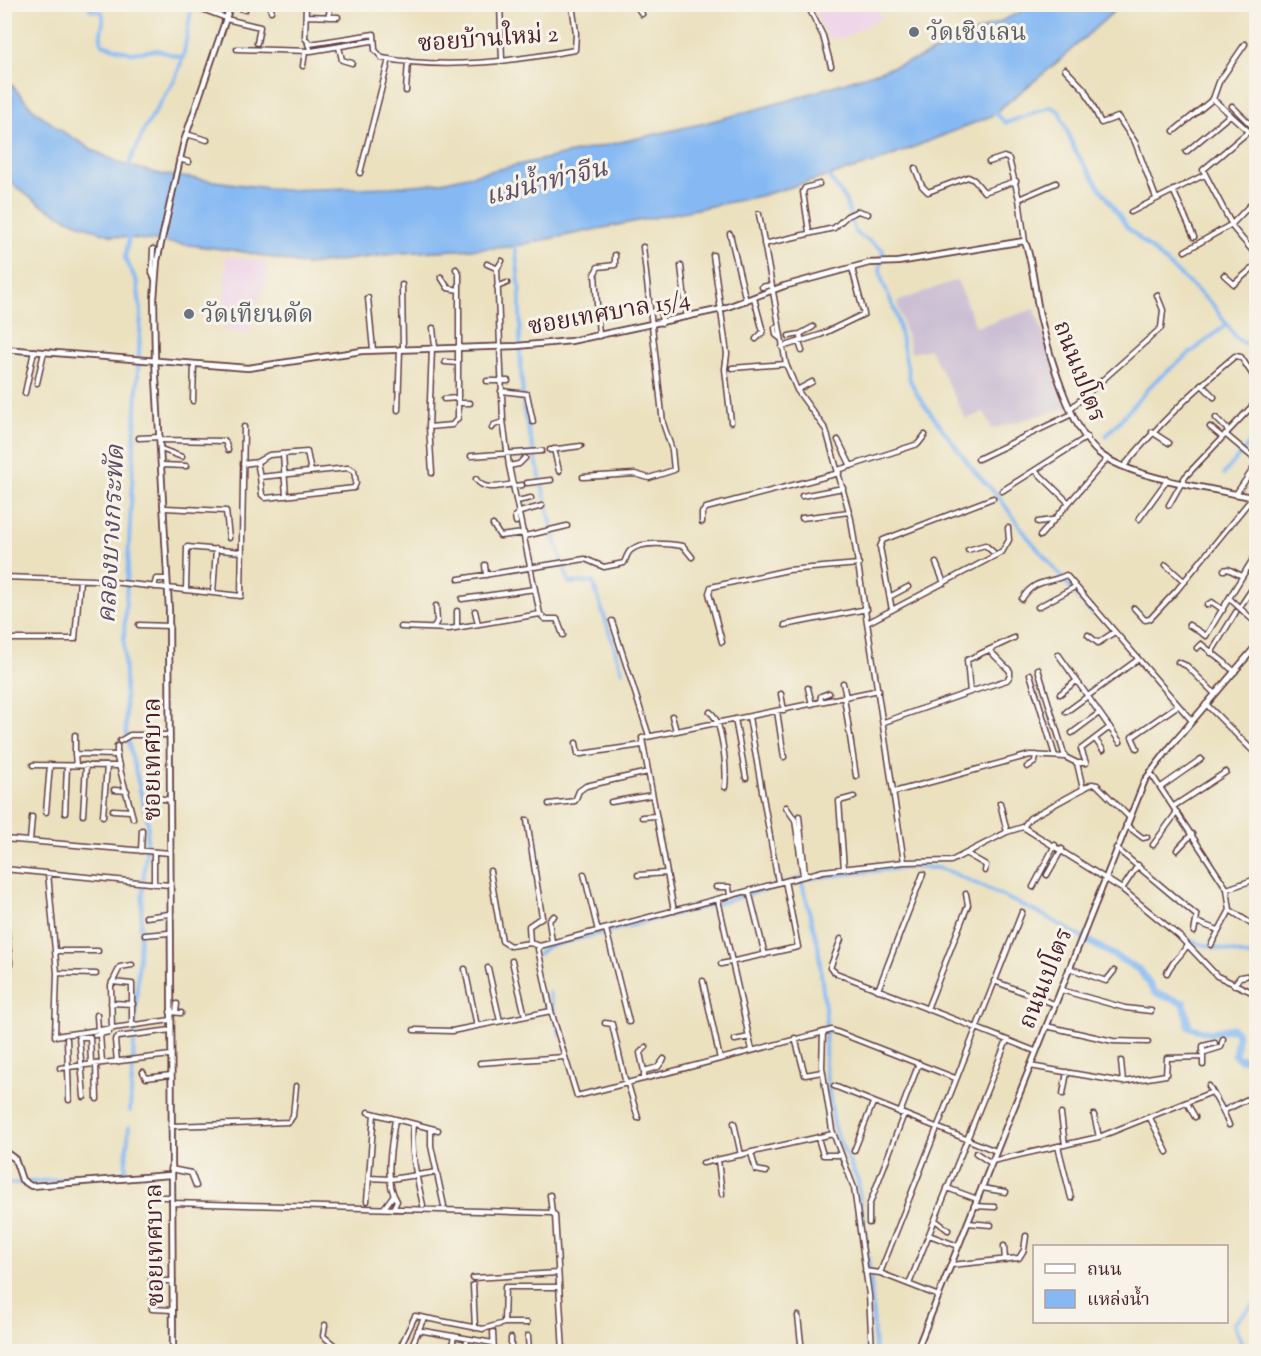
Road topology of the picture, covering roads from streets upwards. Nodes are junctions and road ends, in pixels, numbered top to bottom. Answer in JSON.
{"nodes":[{"id":1,"x":272,"y":4,"type":"edge"},
{"id":2,"x":306,"y":4,"type":"edge"},
{"id":3,"x":330,"y":4,"type":"edge"},
{"id":4,"x":500,"y":4,"type":"edge"},
{"id":5,"x":572,"y":4,"type":"edge"},
{"id":6,"x":635,"y":4,"type":"edge"},
{"id":7,"x":807,"y":4,"type":"edge"},
{"id":8,"x":231,"y":5,"type":"edge"},
{"id":9,"x":202,"y":9,"type":"dead end"},
{"id":10,"x":244,"y":9,"type":"dead end"},
{"id":11,"x":271,"y":10,"type":"dead end"},
{"id":12,"x":642,"y":14,"type":"dead end"},
{"id":13,"x":306,"y":16,"type":"junction"},
{"id":14,"x":329,"y":17,"type":"junction"},
{"id":15,"x":338,"y":17,"type":"dead end"},
{"id":16,"x":226,"y":19,"type":"junction"},
{"id":17,"x":371,"y":41,"type":"dead end"},
{"id":18,"x":257,"y":43,"type":"dead end"},
{"id":19,"x":308,"y":43,"type":"junction"},
{"id":20,"x":1245,"y":44,"type":"dead end"},
{"id":21,"x":339,"y":47,"type":"junction"},
{"id":22,"x":237,"y":49,"type":"dead end"},
{"id":23,"x":308,"y":52,"type":"junction"},
{"id":24,"x":389,"y":59,"type":"junction"},
{"id":25,"x":502,"y":60,"type":"junction"},
{"id":26,"x":408,"y":61,"type":"junction"},
{"id":27,"x":352,"y":63,"type":"dead end"},
{"id":28,"x":303,"y":66,"type":"dead end"},
{"id":29,"x":831,"y":66,"type":"dead end"},
{"id":30,"x":1065,"y":69,"type":"dead end"},
{"id":31,"x":406,"y":92,"type":"dead end"},
{"id":32,"x":1213,"y":99,"type":"junction"},
{"id":33,"x":1232,"y":106,"type":"dead end"},
{"id":34,"x":1230,"y":115,"type":"junction"},
{"id":35,"x":1257,"y":130,"type":"edge"},
{"id":36,"x":1174,"y":131,"type":"dead end"},
{"id":37,"x":1249,"y":131,"type":"junction"},
{"id":38,"x":186,"y":134,"type":"junction"},
{"id":39,"x":1257,"y":138,"type":"edge"},
{"id":40,"x":207,"y":140,"type":"dead end"},
{"id":41,"x":1186,"y":152,"type":"dead end"},
{"id":42,"x":179,"y":159,"type":"junction"},
{"id":43,"x":189,"y":162,"type":"dead end"},
{"id":44,"x":989,"y":162,"type":"dead end"},
{"id":45,"x":915,"y":168,"type":"dead end"},
{"id":46,"x":360,"y":172,"type":"dead end"},
{"id":47,"x":1204,"y":175,"type":"junction"},
{"id":48,"x":1016,"y":181,"type":"junction"},
{"id":49,"x":1056,"y":183,"type":"dead end"},
{"id":50,"x":819,"y":184,"type":"dead end"},
{"id":51,"x":1173,"y":190,"type":"junction"},
{"id":52,"x":1156,"y":198,"type":"junction"},
{"id":53,"x":1019,"y":199,"type":"junction"},
{"id":54,"x":1257,"y":199,"type":"edge"},
{"id":55,"x":1131,"y":212,"type":"dead end"},
{"id":56,"x":759,"y":214,"type":"dead end"},
{"id":57,"x":868,"y":214,"type":"dead end"},
{"id":58,"x":1232,"y":224,"type":"junction"},
{"id":59,"x":809,"y":232,"type":"junction"},
{"id":60,"x":730,"y":234,"type":"dead end"},
{"id":61,"x":1194,"y":237,"type":"dead end"},
{"id":62,"x":1025,"y":242,"type":"junction"},
{"id":63,"x":764,"y":244,"type":"junction"},
{"id":64,"x":642,"y":247,"type":"dead end"},
{"id":65,"x":153,"y":249,"type":"dead end"},
{"id":66,"x":1185,"y":251,"type":"dead end"},
{"id":67,"x":615,"y":255,"type":"dead end"},
{"id":68,"x":713,"y":255,"type":"dead end"},
{"id":69,"x":1257,"y":255,"type":"edge"},
{"id":70,"x":502,"y":261,"type":"dead end"},
{"id":71,"x":487,"y":264,"type":"dead end"},
{"id":72,"x":1257,"y":265,"type":"edge"},
{"id":73,"x":681,"y":266,"type":"dead end"},
{"id":74,"x":852,"y":268,"type":"junction"},
{"id":75,"x":456,"y":269,"type":"dead end"},
{"id":76,"x":497,"y":269,"type":"junction"},
{"id":77,"x":1224,"y":275,"type":"dead end"},
{"id":78,"x":441,"y":277,"type":"dead end"},
{"id":79,"x":155,"y":280,"type":"junction"},
{"id":80,"x":507,"y":284,"type":"dead end"},
{"id":81,"x":402,"y":285,"type":"dead end"},
{"id":82,"x":497,"y":287,"type":"junction"},
{"id":83,"x":762,"y":287,"type":"dead end"},
{"id":84,"x":771,"y":288,"type":"junction"},
{"id":85,"x":459,"y":290,"type":"junction"},
{"id":86,"x":1157,"y":295,"type":"dead end"},
{"id":87,"x":368,"y":298,"type":"dead end"},
{"id":88,"x":754,"y":298,"type":"junction"},
{"id":89,"x":746,"y":301,"type":"junction"},
{"id":90,"x":667,"y":306,"type":"dead end"},
{"id":91,"x":722,"y":309,"type":"junction"},
{"id":92,"x":687,"y":317,"type":"junction"},
{"id":93,"x":662,"y":323,"type":"junction"},
{"id":94,"x":653,"y":325,"type":"junction"},
{"id":95,"x":813,"y":327,"type":"dead end"},
{"id":96,"x":433,"y":328,"type":"dead end"},
{"id":97,"x":774,"y":328,"type":"dead end"},
{"id":98,"x":800,"y":334,"type":"junction"},
{"id":99,"x":789,"y":336,"type":"dead end"},
{"id":100,"x":599,"y":337,"type":"junction"},
{"id":101,"x":780,"y":338,"type":"junction"},
{"id":102,"x":756,"y":339,"type":"dead end"},
{"id":103,"x":801,"y":342,"type":"junction"},
{"id":104,"x":499,"y":346,"type":"junction"},
{"id":105,"x":433,"y":347,"type":"junction"},
{"id":106,"x":458,"y":347,"type":"junction"},
{"id":107,"x":782,"y":347,"type":"junction"},
{"id":108,"x":401,"y":348,"type":"junction"},
{"id":109,"x":4,"y":349,"type":"edge"},
{"id":110,"x":373,"y":350,"type":"junction"},
{"id":111,"x":34,"y":351,"type":"junction"},
{"id":112,"x":802,"y":351,"type":"dead end"},
{"id":113,"x":44,"y":352,"type":"junction"},
{"id":114,"x":155,"y":359,"type":"junction"},
{"id":115,"x":445,"y":362,"type":"dead end"},
{"id":116,"x":194,"y":363,"type":"junction"},
{"id":117,"x":458,"y":363,"type":"junction"},
{"id":118,"x":786,"y":364,"type":"junction"},
{"id":119,"x":732,"y":368,"type":"dead end"},
{"id":120,"x":1254,"y":377,"type":"edge"},
{"id":121,"x":486,"y":381,"type":"dead end"},
{"id":122,"x":500,"y":381,"type":"junction"},
{"id":123,"x":508,"y":381,"type":"dead end"},
{"id":124,"x":812,"y":382,"type":"dead end"},
{"id":125,"x":37,"y":383,"type":"dead end"},
{"id":126,"x":1201,"y":384,"type":"junction"},
{"id":127,"x":797,"y":390,"type":"junction"},
{"id":128,"x":501,"y":392,"type":"junction"},
{"id":129,"x":25,"y":393,"type":"dead end"},
{"id":130,"x":1214,"y":397,"type":"dead end"},
{"id":131,"x":444,"y":399,"type":"dead end"},
{"id":132,"x":458,"y":400,"type":"junction"},
{"id":133,"x":193,"y":401,"type":"dead end"},
{"id":134,"x":1257,"y":402,"type":"edge"},
{"id":135,"x":470,"y":403,"type":"dead end"},
{"id":136,"x":398,"y":410,"type":"dead end"},
{"id":137,"x":1071,"y":411,"type":"junction"},
{"id":138,"x":1216,"y":418,"type":"dead end"},
{"id":139,"x":503,"y":422,"type":"junction"},
{"id":140,"x":533,"y":422,"type":"dead end"},
{"id":141,"x":730,"y":422,"type":"dead end"},
{"id":142,"x":1210,"y":426,"type":"dead end"},
{"id":143,"x":244,"y":427,"type":"dead end"},
{"id":144,"x":429,"y":427,"type":"junction"},
{"id":145,"x":492,"y":428,"type":"dead end"},
{"id":146,"x":1152,"y":432,"type":"junction"},
{"id":147,"x":1225,"y":434,"type":"junction"},
{"id":148,"x":925,"y":435,"type":"dead end"},
{"id":149,"x":1087,"y":437,"type":"junction"},
{"id":150,"x":140,"y":438,"type":"dead end"},
{"id":151,"x":160,"y":438,"type":"junction"},
{"id":152,"x":837,"y":440,"type":"dead end"},
{"id":153,"x":1169,"y":443,"type":"dead end"},
{"id":154,"x":581,"y":446,"type":"dead end"},
{"id":155,"x":161,"y":449,"type":"junction"},
{"id":156,"x":228,"y":450,"type":"dead end"},
{"id":157,"x":538,"y":451,"type":"dead end"},
{"id":158,"x":283,"y":454,"type":"junction"},
{"id":159,"x":507,"y":454,"type":"junction"},
{"id":160,"x":471,"y":456,"type":"dead end"},
{"id":161,"x":183,"y":457,"type":"dead end"},
{"id":162,"x":525,"y":458,"type":"dead end"},
{"id":163,"x":978,"y":459,"type":"dead end"},
{"id":164,"x":1107,"y":459,"type":"junction"},
{"id":165,"x":1257,"y":460,"type":"edge"},
{"id":166,"x":257,"y":462,"type":"junction"},
{"id":167,"x":243,"y":464,"type":"junction"},
{"id":168,"x":162,"y":465,"type":"junction"},
{"id":169,"x":1257,"y":465,"type":"edge"},
{"id":170,"x":186,"y":466,"type":"dead end"},
{"id":171,"x":509,"y":466,"type":"junction"},
{"id":172,"x":850,"y":466,"type":"junction"},
{"id":173,"x":1124,"y":466,"type":"junction"},
{"id":174,"x":559,"y":471,"type":"dead end"},
{"id":175,"x":1035,"y":471,"type":"junction"},
{"id":176,"x":311,"y":472,"type":"junction"},
{"id":177,"x":839,"y":472,"type":"junction"},
{"id":178,"x":432,"y":473,"type":"dead end"},
{"id":179,"x":284,"y":475,"type":"junction"},
{"id":180,"x":260,"y":477,"type":"junction"},
{"id":181,"x":583,"y":477,"type":"dead end"},
{"id":182,"x":476,"y":479,"type":"dead end"},
{"id":183,"x":1168,"y":479,"type":"junction"},
{"id":184,"x":546,"y":480,"type":"dead end"},
{"id":185,"x":1182,"y":482,"type":"junction"},
{"id":186,"x":514,"y":485,"type":"junction"},
{"id":187,"x":843,"y":488,"type":"junction"},
{"id":188,"x":1002,"y":491,"type":"dead end"},
{"id":189,"x":1236,"y":494,"type":"junction"},
{"id":190,"x":286,"y":496,"type":"junction"},
{"id":191,"x":802,"y":496,"type":"dead end"},
{"id":192,"x":1255,"y":497,"type":"edge"},
{"id":193,"x":531,"y":498,"type":"dead end"},
{"id":194,"x":993,"y":498,"type":"dead end"},
{"id":195,"x":517,"y":501,"type":"junction"},
{"id":196,"x":1068,"y":502,"type":"junction"},
{"id":197,"x":1169,"y":505,"type":"dead end"},
{"id":198,"x":542,"y":506,"type":"dead end"},
{"id":199,"x":165,"y":508,"type":"junction"},
{"id":200,"x":520,"y":512,"type":"junction"},
{"id":201,"x":849,"y":512,"type":"junction"},
{"id":202,"x":802,"y":518,"type":"dead end"},
{"id":203,"x":1139,"y":519,"type":"dead end"},
{"id":204,"x":1053,"y":520,"type":"junction"},
{"id":205,"x":516,"y":522,"type":"dead end"},
{"id":206,"x":702,"y":522,"type":"dead end"},
{"id":207,"x":1038,"y":522,"type":"dead end"},
{"id":208,"x":493,"y":525,"type":"dead end"},
{"id":209,"x":567,"y":526,"type":"dead end"},
{"id":210,"x":1008,"y":528,"type":"dead end"},
{"id":211,"x":525,"y":534,"type":"junction"},
{"id":212,"x":1040,"y":537,"type":"dead end"},
{"id":213,"x":229,"y":538,"type":"dead end"},
{"id":214,"x":216,"y":549,"type":"junction"},
{"id":215,"x":968,"y":550,"type":"dead end"},
{"id":216,"x":242,"y":552,"type":"junction"},
{"id":217,"x":994,"y":554,"type":"junction"},
{"id":218,"x":1257,"y":554,"type":"edge"},
{"id":219,"x":692,"y":556,"type":"dead end"},
{"id":220,"x":936,"y":563,"type":"dead end"},
{"id":221,"x":859,"y":564,"type":"junction"},
{"id":222,"x":485,"y":565,"type":"dead end"},
{"id":223,"x":1166,"y":565,"type":"dead end"},
{"id":224,"x":532,"y":568,"type":"junction"},
{"id":225,"x":1224,"y":570,"type":"dead end"},
{"id":226,"x":486,"y":575,"type":"junction"},
{"id":227,"x":1242,"y":576,"type":"junction"},
{"id":228,"x":4,"y":577,"type":"edge"},
{"id":229,"x":169,"y":579,"type":"junction"},
{"id":230,"x":459,"y":579,"type":"dead end"},
{"id":231,"x":80,"y":580,"type":"junction"},
{"id":232,"x":1185,"y":582,"type":"junction"},
{"id":233,"x":944,"y":583,"type":"junction"},
{"id":234,"x":1257,"y":583,"type":"edge"},
{"id":235,"x":154,"y":587,"type":"junction"},
{"id":236,"x":908,"y":587,"type":"dead end"},
{"id":237,"x":1072,"y":588,"type":"junction"},
{"id":238,"x":169,"y":589,"type":"junction"},
{"id":239,"x":535,"y":589,"type":"junction"},
{"id":240,"x":186,"y":590,"type":"junction"},
{"id":241,"x":213,"y":593,"type":"junction"},
{"id":242,"x":891,"y":596,"type":"junction"},
{"id":243,"x":1230,"y":598,"type":"junction"},
{"id":244,"x":462,"y":599,"type":"dead end"},
{"id":245,"x":1022,"y":599,"type":"dead end"},
{"id":246,"x":1207,"y":605,"type":"dead end"},
{"id":247,"x":436,"y":606,"type":"dead end"},
{"id":248,"x":1240,"y":607,"type":"junction"},
{"id":249,"x":1038,"y":608,"type":"dead end"},
{"id":250,"x":1134,"y":608,"type":"dead end"},
{"id":251,"x":867,"y":609,"type":"junction"},
{"id":252,"x":892,"y":610,"type":"junction"},
{"id":253,"x":1223,"y":610,"type":"junction"},
{"id":254,"x":457,"y":611,"type":"dead end"},
{"id":255,"x":475,"y":611,"type":"dead end"},
{"id":256,"x":1236,"y":612,"type":"dead end"},
{"id":257,"x":540,"y":615,"type":"junction"},
{"id":258,"x":612,"y":621,"type":"dead end"},
{"id":259,"x":868,"y":622,"type":"junction"},
{"id":260,"x":1257,"y":623,"type":"edge"},
{"id":261,"x":478,"y":624,"type":"junction"},
{"id":262,"x":139,"y":625,"type":"dead end"},
{"id":263,"x":785,"y":625,"type":"dead end"},
{"id":264,"x":1189,"y":625,"type":"dead end"},
{"id":265,"x":170,"y":626,"type":"junction"},
{"id":266,"x":401,"y":627,"type":"dead end"},
{"id":267,"x":434,"y":627,"type":"junction"},
{"id":268,"x":457,"y":627,"type":"junction"},
{"id":269,"x":1113,"y":633,"type":"junction"},
{"id":270,"x":1088,"y":634,"type":"dead end"},
{"id":271,"x":563,"y":635,"type":"dead end"},
{"id":272,"x":1014,"y":638,"type":"dead end"},
{"id":273,"x":4,"y":639,"type":"edge"},
{"id":274,"x":722,"y":642,"type":"dead end"},
{"id":275,"x":1197,"y":648,"type":"dead end"},
{"id":276,"x":1256,"y":649,"type":"edge"},
{"id":277,"x":989,"y":650,"type":"junction"},
{"id":278,"x":1211,"y":652,"type":"junction"},
{"id":279,"x":1058,"y":654,"type":"dead end"},
{"id":280,"x":1137,"y":660,"type":"junction"},
{"id":281,"x":1178,"y":662,"type":"dead end"},
{"id":282,"x":1038,"y":669,"type":"dead end"},
{"id":283,"x":1233,"y":670,"type":"junction"},
{"id":284,"x":1030,"y":674,"type":"dead end"},
{"id":285,"x":1076,"y":681,"type":"junction"},
{"id":286,"x":843,"y":682,"type":"dead end"},
{"id":287,"x":808,"y":688,"type":"dead end"},
{"id":288,"x":879,"y":690,"type":"junction"},
{"id":289,"x":970,"y":692,"type":"junction"},
{"id":290,"x":829,"y":693,"type":"dead end"},
{"id":291,"x":1060,"y":693,"type":"dead end"},
{"id":292,"x":781,"y":694,"type":"dead end"},
{"id":293,"x":1215,"y":694,"type":"junction"},
{"id":294,"x":845,"y":697,"type":"junction"},
{"id":295,"x":1088,"y":697,"type":"junction"},
{"id":296,"x":820,"y":702,"type":"junction"},
{"id":297,"x":812,"y":704,"type":"junction"},
{"id":298,"x":1206,"y":704,"type":"junction"},
{"id":299,"x":1177,"y":706,"type":"junction"},
{"id":300,"x":784,"y":710,"type":"junction"},
{"id":301,"x":777,"y":711,"type":"junction"},
{"id":302,"x":710,"y":712,"type":"dead end"},
{"id":303,"x":1066,"y":712,"type":"dead end"},
{"id":304,"x":1099,"y":712,"type":"junction"},
{"id":305,"x":672,"y":716,"type":"dead end"},
{"id":306,"x":749,"y":717,"type":"junction"},
{"id":307,"x":735,"y":719,"type":"junction"},
{"id":308,"x":1192,"y":721,"type":"junction"},
{"id":309,"x":884,"y":722,"type":"junction"},
{"id":310,"x":718,"y":723,"type":"junction"},
{"id":311,"x":1110,"y":728,"type":"junction"},
{"id":312,"x":676,"y":731,"type":"junction"},
{"id":313,"x":1071,"y":733,"type":"dead end"},
{"id":314,"x":75,"y":735,"type":"dead end"},
{"id":315,"x":169,"y":735,"type":"junction"},
{"id":316,"x":645,"y":737,"type":"junction"},
{"id":317,"x":1094,"y":738,"type":"junction"},
{"id":318,"x":1120,"y":741,"type":"dead end"},
{"id":319,"x":576,"y":743,"type":"dead end"},
{"id":320,"x":642,"y":745,"type":"junction"},
{"id":321,"x":1137,"y":748,"type":"dead end"},
{"id":322,"x":1103,"y":750,"type":"dead end"},
{"id":323,"x":75,"y":754,"type":"junction"},
{"id":324,"x":1257,"y":754,"type":"edge"},
{"id":325,"x":117,"y":755,"type":"junction"},
{"id":326,"x":1035,"y":755,"type":"junction"},
{"id":327,"x":1055,"y":756,"type":"junction"},
{"id":328,"x":784,"y":757,"type":"dead end"},
{"id":329,"x":1065,"y":757,"type":"junction"},
{"id":330,"x":1201,"y":759,"type":"dead end"},
{"id":331,"x":1077,"y":763,"type":"junction"},
{"id":332,"x":33,"y":765,"type":"dead end"},
{"id":333,"x":50,"y":765,"type":"junction"},
{"id":334,"x":76,"y":765,"type":"junction"},
{"id":335,"x":86,"y":765,"type":"junction"},
{"id":336,"x":67,"y":766,"type":"junction"},
{"id":337,"x":107,"y":766,"type":"junction"},
{"id":338,"x":120,"y":766,"type":"junction"},
{"id":339,"x":1027,"y":767,"type":"dead end"},
{"id":340,"x":648,"y":772,"type":"junction"},
{"id":341,"x":1150,"y":772,"type":"junction"},
{"id":342,"x":1226,"y":772,"type":"dead end"},
{"id":343,"x":856,"y":776,"type":"dead end"},
{"id":344,"x":746,"y":778,"type":"dead end"},
{"id":345,"x":725,"y":787,"type":"dead end"},
{"id":346,"x":1161,"y":787,"type":"junction"},
{"id":347,"x":1083,"y":789,"type":"junction"},
{"id":348,"x":114,"y":790,"type":"dead end"},
{"id":349,"x":127,"y":791,"type":"junction"},
{"id":350,"x":894,"y":792,"type":"junction"},
{"id":351,"x":652,"y":795,"type":"junction"},
{"id":352,"x":151,"y":797,"type":"dead end"},
{"id":353,"x":854,"y":797,"type":"dead end"},
{"id":354,"x":170,"y":800,"type":"junction"},
{"id":355,"x":611,"y":802,"type":"dead end"},
{"id":356,"x":1000,"y":803,"type":"dead end"},
{"id":357,"x":549,"y":804,"type":"dead end"},
{"id":358,"x":1174,"y":806,"type":"junction"},
{"id":359,"x":786,"y":807,"type":"dead end"},
{"id":360,"x":113,"y":810,"type":"dead end"},
{"id":361,"x":131,"y":811,"type":"junction"},
{"id":362,"x":46,"y":812,"type":"dead end"},
{"id":363,"x":1178,"y":812,"type":"junction"},
{"id":364,"x":65,"y":813,"type":"dead end"},
{"id":365,"x":83,"y":815,"type":"dead end"},
{"id":366,"x":103,"y":816,"type":"dead end"},
{"id":367,"x":656,"y":816,"type":"junction"},
{"id":368,"x":799,"y":816,"type":"dead end"},
{"id":369,"x":32,"y":817,"type":"dead end"},
{"id":370,"x":642,"y":817,"type":"dead end"},
{"id":371,"x":133,"y":818,"type":"dead end"},
{"id":372,"x":1129,"y":818,"type":"junction"},
{"id":373,"x":527,"y":820,"type":"dead end"},
{"id":374,"x":1126,"y":825,"type":"junction"},
{"id":375,"x":1023,"y":827,"type":"junction"},
{"id":376,"x":142,"y":830,"type":"dead end"},
{"id":377,"x":1007,"y":832,"type":"junction"},
{"id":378,"x":1192,"y":834,"type":"junction"},
{"id":379,"x":1147,"y":837,"type":"dead end"},
{"id":380,"x":4,"y":839,"type":"edge"},
{"id":381,"x":30,"y":841,"type":"junction"},
{"id":382,"x":1055,"y":845,"type":"junction"},
{"id":383,"x":1153,"y":845,"type":"dead end"},
{"id":384,"x":1116,"y":848,"type":"junction"},
{"id":385,"x":1062,"y":849,"type":"junction"},
{"id":386,"x":1177,"y":850,"type":"dead end"},
{"id":387,"x":141,"y":851,"type":"junction"},
{"id":388,"x":154,"y":852,"type":"junction"},
{"id":389,"x":170,"y":854,"type":"junction"},
{"id":390,"x":967,"y":854,"type":"junction"},
{"id":391,"x":904,"y":862,"type":"junction"},
{"id":392,"x":1138,"y":865,"type":"junction"},
{"id":393,"x":844,"y":869,"type":"junction"},
{"id":394,"x":4,"y":870,"type":"edge"},
{"id":395,"x":490,"y":871,"type":"dead end"},
{"id":396,"x":985,"y":871,"type":"dead end"},
{"id":397,"x":48,"y":873,"type":"junction"},
{"id":398,"x":666,"y":873,"type":"junction"},
{"id":399,"x":584,"y":874,"type":"dead end"},
{"id":400,"x":923,"y":874,"type":"dead end"},
{"id":401,"x":1047,"y":874,"type":"dead end"},
{"id":402,"x":638,"y":875,"type":"dead end"},
{"id":403,"x":804,"y":875,"type":"junction"},
{"id":404,"x":1105,"y":876,"type":"junction"},
{"id":405,"x":1257,"y":879,"type":"edge"},
{"id":406,"x":778,"y":882,"type":"junction"},
{"id":407,"x":785,"y":883,"type":"junction"},
{"id":408,"x":154,"y":884,"type":"junction"},
{"id":409,"x":169,"y":885,"type":"junction"},
{"id":410,"x":717,"y":887,"type":"dead end"},
{"id":411,"x":1033,"y":887,"type":"dead end"},
{"id":412,"x":1122,"y":889,"type":"junction"},
{"id":413,"x":1227,"y":889,"type":"junction"},
{"id":414,"x":750,"y":894,"type":"junction"},
{"id":415,"x":966,"y":894,"type":"dead end"},
{"id":416,"x":730,"y":896,"type":"junction"},
{"id":417,"x":718,"y":900,"type":"junction"},
{"id":418,"x":4,"y":906,"type":"edge"},
{"id":419,"x":1230,"y":910,"type":"junction"},
{"id":420,"x":674,"y":911,"type":"junction"},
{"id":421,"x":1022,"y":912,"type":"dead end"},
{"id":422,"x":169,"y":914,"type":"junction"},
{"id":423,"x":554,"y":916,"type":"dead end"},
{"id":424,"x":146,"y":917,"type":"dead end"},
{"id":425,"x":1196,"y":922,"type":"junction"},
{"id":426,"x":1257,"y":927,"type":"edge"},
{"id":427,"x":1218,"y":930,"type":"junction"},
{"id":428,"x":598,"y":931,"type":"junction"},
{"id":429,"x":607,"y":931,"type":"junction"},
{"id":430,"x":1194,"y":932,"type":"dead end"},
{"id":431,"x":169,"y":933,"type":"junction"},
{"id":432,"x":146,"y":935,"type":"dead end"},
{"id":433,"x":841,"y":939,"type":"dead end"},
{"id":434,"x":552,"y":943,"type":"junction"},
{"id":435,"x":530,"y":944,"type":"junction"},
{"id":436,"x":1187,"y":945,"type":"junction"},
{"id":437,"x":1211,"y":945,"type":"dead end"},
{"id":438,"x":540,"y":946,"type":"junction"},
{"id":439,"x":55,"y":951,"type":"junction"},
{"id":440,"x":98,"y":951,"type":"dead end"},
{"id":441,"x":765,"y":955,"type":"junction"},
{"id":442,"x":512,"y":961,"type":"dead end"},
{"id":443,"x":733,"y":962,"type":"junction"},
{"id":444,"x":721,"y":964,"type":"dead end"},
{"id":445,"x":132,"y":965,"type":"dead end"},
{"id":446,"x":488,"y":968,"type":"dead end"},
{"id":447,"x":1068,"y":968,"type":"junction"},
{"id":448,"x":465,"y":969,"type":"dead end"},
{"id":449,"x":1114,"y":971,"type":"dead end"},
{"id":450,"x":57,"y":972,"type":"junction"},
{"id":451,"x":1167,"y":973,"type":"dead end"},
{"id":452,"x":96,"y":974,"type":"dead end"},
{"id":453,"x":1246,"y":976,"type":"dead end"},
{"id":454,"x":112,"y":981,"type":"junction"},
{"id":455,"x":703,"y":981,"type":"dead end"},
{"id":456,"x":994,"y":981,"type":"junction"},
{"id":457,"x":1234,"y":986,"type":"junction"},
{"id":458,"x":1060,"y":989,"type":"junction"},
{"id":459,"x":878,"y":990,"type":"junction"},
{"id":460,"x":1257,"y":994,"type":"edge"},
{"id":461,"x":111,"y":1004,"type":"junction"},
{"id":462,"x":133,"y":1004,"type":"junction"},
{"id":463,"x":177,"y":1004,"type":"dead end"},
{"id":464,"x":1054,"y":1004,"type":"junction"},
{"id":465,"x":927,"y":1009,"type":"junction"},
{"id":466,"x":551,"y":1011,"type":"junction"},
{"id":467,"x":1150,"y":1011,"type":"dead end"},
{"id":468,"x":176,"y":1012,"type":"junction"},
{"id":469,"x":97,"y":1015,"type":"dead end"},
{"id":470,"x":525,"y":1016,"type":"junction"},
{"id":471,"x":171,"y":1020,"type":"junction"},
{"id":472,"x":500,"y":1021,"type":"junction"},
{"id":473,"x":629,"y":1022,"type":"dead end"},
{"id":474,"x":605,"y":1023,"type":"dead end"},
{"id":475,"x":132,"y":1026,"type":"junction"},
{"id":476,"x":477,"y":1026,"type":"junction"},
{"id":477,"x":1045,"y":1026,"type":"junction"},
{"id":478,"x":975,"y":1027,"type":"junction"},
{"id":479,"x":171,"y":1030,"type":"junction"},
{"id":480,"x":414,"y":1030,"type":"dead end"},
{"id":481,"x":110,"y":1031,"type":"junction"},
{"id":482,"x":824,"y":1031,"type":"junction"},
{"id":483,"x":98,"y":1033,"type":"junction"},
{"id":484,"x":4,"y":1036,"type":"edge"},
{"id":485,"x":79,"y":1037,"type":"junction"},
{"id":486,"x":749,"y":1037,"type":"junction"},
{"id":487,"x":795,"y":1038,"type":"junction"},
{"id":488,"x":67,"y":1039,"type":"junction"},
{"id":489,"x":1223,"y":1039,"type":"dead end"},
{"id":490,"x":58,"y":1040,"type":"dead end"},
{"id":491,"x":735,"y":1040,"type":"dead end"},
{"id":492,"x":1007,"y":1040,"type":"junction"},
{"id":493,"x":1148,"y":1042,"type":"dead end"},
{"id":494,"x":1215,"y":1043,"type":"dead end"},
{"id":495,"x":646,"y":1047,"type":"dead end"},
{"id":496,"x":752,"y":1050,"type":"junction"},
{"id":497,"x":1035,"y":1051,"type":"junction"},
{"id":498,"x":171,"y":1055,"type":"junction"},
{"id":499,"x":1202,"y":1055,"type":"junction"},
{"id":500,"x":564,"y":1057,"type":"junction"},
{"id":501,"x":664,"y":1059,"type":"dead end"},
{"id":502,"x":720,"y":1059,"type":"junction"},
{"id":503,"x":1120,"y":1061,"type":"dead end"},
{"id":504,"x":117,"y":1062,"type":"junction"},
{"id":505,"x":480,"y":1063,"type":"dead end"},
{"id":506,"x":919,"y":1063,"type":"junction"},
{"id":507,"x":93,"y":1064,"type":"junction"},
{"id":508,"x":102,"y":1064,"type":"junction"},
{"id":509,"x":1029,"y":1065,"type":"junction"},
{"id":510,"x":1203,"y":1065,"type":"dead end"},
{"id":511,"x":82,"y":1066,"type":"junction"},
{"id":512,"x":69,"y":1067,"type":"junction"},
{"id":513,"x":60,"y":1068,"type":"dead end"},
{"id":514,"x":644,"y":1071,"type":"junction"},
{"id":515,"x":143,"y":1072,"type":"dead end"},
{"id":516,"x":822,"y":1072,"type":"junction"},
{"id":517,"x":1067,"y":1072,"type":"junction"},
{"id":518,"x":171,"y":1075,"type":"junction"},
{"id":519,"x":955,"y":1078,"type":"junction"},
{"id":520,"x":644,"y":1079,"type":"junction"},
{"id":521,"x":1123,"y":1082,"type":"junction"},
{"id":522,"x":627,"y":1084,"type":"junction"},
{"id":523,"x":296,"y":1086,"type":"dead end"},
{"id":524,"x":834,"y":1086,"type":"dead end"},
{"id":525,"x":1209,"y":1086,"type":"dead end"},
{"id":526,"x":1212,"y":1092,"type":"junction"},
{"id":527,"x":1063,"y":1094,"type":"dead end"},
{"id":528,"x":84,"y":1097,"type":"dead end"},
{"id":529,"x":1250,"y":1098,"type":"dead end"},
{"id":530,"x":97,"y":1099,"type":"dead end"},
{"id":531,"x":69,"y":1100,"type":"dead end"},
{"id":532,"x":873,"y":1102,"type":"junction"},
{"id":533,"x":1187,"y":1102,"type":"junction"},
{"id":534,"x":1223,"y":1111,"type":"junction"},
{"id":535,"x":368,"y":1112,"type":"dead end"},
{"id":536,"x":902,"y":1113,"type":"junction"},
{"id":537,"x":374,"y":1114,"type":"junction"},
{"id":538,"x":1061,"y":1114,"type":"dead end"},
{"id":539,"x":1094,"y":1115,"type":"dead end"},
{"id":540,"x":1195,"y":1117,"type":"dead end"},
{"id":541,"x":638,"y":1118,"type":"dead end"},
{"id":542,"x":1150,"y":1118,"type":"junction"},
{"id":543,"x":394,"y":1119,"type":"junction"},
{"id":544,"x":734,"y":1122,"type":"dead end"},
{"id":545,"x":413,"y":1124,"type":"junction"},
{"id":546,"x":1229,"y":1125,"type":"dead end"},
{"id":547,"x":171,"y":1126,"type":"junction"},
{"id":548,"x":935,"y":1127,"type":"junction"},
{"id":549,"x":431,"y":1128,"type":"junction"},
{"id":550,"x":438,"y":1130,"type":"dead end"},
{"id":551,"x":833,"y":1134,"type":"junction"},
{"id":552,"x":1099,"y":1137,"type":"junction"},
{"id":553,"x":818,"y":1138,"type":"junction"},
{"id":554,"x":967,"y":1139,"type":"junction"},
{"id":555,"x":1065,"y":1145,"type":"junction"},
{"id":556,"x":1058,"y":1146,"type":"junction"},
{"id":557,"x":986,"y":1147,"type":"junction"},
{"id":558,"x":4,"y":1151,"type":"edge"},
{"id":559,"x":854,"y":1151,"type":"dead end"},
{"id":560,"x":996,"y":1151,"type":"junction"},
{"id":561,"x":1167,"y":1152,"type":"dead end"},
{"id":562,"x":751,"y":1153,"type":"junction"},
{"id":563,"x":976,"y":1153,"type":"dead end"},
{"id":564,"x":741,"y":1155,"type":"junction"},
{"id":565,"x":841,"y":1155,"type":"junction"},
{"id":566,"x":982,"y":1157,"type":"junction"},
{"id":567,"x":718,"y":1160,"type":"junction"},
{"id":568,"x":992,"y":1162,"type":"junction"},
{"id":569,"x":703,"y":1163,"type":"dead end"},
{"id":570,"x":170,"y":1172,"type":"junction"},
{"id":571,"x":437,"y":1172,"type":"junction"},
{"id":572,"x":766,"y":1172,"type":"dead end"},
{"id":573,"x":416,"y":1175,"type":"junction"},
{"id":574,"x":369,"y":1178,"type":"junction"},
{"id":575,"x":391,"y":1179,"type":"junction"},
{"id":576,"x":196,"y":1186,"type":"dead end"},
{"id":577,"x":948,"y":1188,"type":"junction"},
{"id":578,"x":981,"y":1188,"type":"junction"},
{"id":579,"x":1006,"y":1192,"type":"dead end"},
{"id":580,"x":722,"y":1194,"type":"dead end"},
{"id":581,"x":550,"y":1195,"type":"dead end"},
{"id":582,"x":393,"y":1196,"type":"junction"},
{"id":583,"x":158,"y":1197,"type":"dead end"},
{"id":584,"x":1071,"y":1198,"type":"dead end"},
{"id":585,"x":977,"y":1199,"type":"junction"},
{"id":586,"x":171,"y":1200,"type":"junction"},
{"id":587,"x":367,"y":1201,"type":"dead end"},
{"id":588,"x":423,"y":1205,"type":"dead end"},
{"id":589,"x":444,"y":1206,"type":"dead end"},
{"id":590,"x":974,"y":1206,"type":"junction"},
{"id":591,"x":995,"y":1208,"type":"dead end"},
{"id":592,"x":384,"y":1209,"type":"junction"},
{"id":593,"x":393,"y":1209,"type":"junction"},
{"id":594,"x":552,"y":1213,"type":"junction"},
{"id":595,"x":934,"y":1220,"type":"junction"},
{"id":596,"x":869,"y":1223,"type":"dead end"},
{"id":597,"x":968,"y":1223,"type":"junction"},
{"id":598,"x":991,"y":1225,"type":"dead end"},
{"id":599,"x":948,"y":1230,"type":"dead end"},
{"id":600,"x":929,"y":1235,"type":"junction"},
{"id":601,"x":1026,"y":1236,"type":"dead end"},
{"id":602,"x":958,"y":1246,"type":"junction"},
{"id":603,"x":1004,"y":1246,"type":"dead end"},
{"id":604,"x":151,"y":1256,"type":"dead end"},
{"id":605,"x":1005,"y":1260,"type":"junction"},
{"id":606,"x":951,"y":1265,"type":"junction"},
{"id":607,"x":869,"y":1271,"type":"junction"},
{"id":608,"x":558,"y":1273,"type":"junction"},
{"id":609,"x":880,"y":1273,"type":"junction"},
{"id":610,"x":473,"y":1278,"type":"dead end"},
{"id":611,"x":151,"y":1281,"type":"junction"},
{"id":612,"x":172,"y":1281,"type":"junction"},
{"id":613,"x":909,"y":1284,"type":"junction"},
{"id":614,"x":473,"y":1285,"type":"dead end"},
{"id":615,"x":559,"y":1287,"type":"junction"},
{"id":616,"x":939,"y":1296,"type":"junction"},
{"id":617,"x":173,"y":1310,"type":"junction"},
{"id":618,"x":798,"y":1316,"type":"dead end"},
{"id":619,"x":423,"y":1320,"type":"dead end"},
{"id":620,"x":504,"y":1323,"type":"junction"},
{"id":621,"x":526,"y":1323,"type":"dead end"},
{"id":622,"x":325,"y":1325,"type":"dead end"},
{"id":623,"x":475,"y":1328,"type":"junction"},
{"id":624,"x":418,"y":1330,"type":"junction"},
{"id":625,"x":493,"y":1332,"type":"dead end"},
{"id":626,"x":453,"y":1336,"type":"junction"},
{"id":627,"x":528,"y":1336,"type":"dead end"},
{"id":628,"x":511,"y":1338,"type":"dead end"},
{"id":629,"x":467,"y":1339,"type":"junction"},
{"id":630,"x":493,"y":1343,"type":"junction"},
{"id":631,"x":410,"y":1350,"type":"edge"},
{"id":632,"x":173,"y":1352,"type":"edge"},
{"id":633,"x":339,"y":1352,"type":"edge"},
{"id":634,"x":398,"y":1352,"type":"edge"},
{"id":635,"x":427,"y":1352,"type":"edge"},
{"id":636,"x":451,"y":1352,"type":"edge"},
{"id":637,"x":465,"y":1352,"type":"edge"},
{"id":638,"x":494,"y":1352,"type":"edge"},
{"id":639,"x":512,"y":1352,"type":"edge"},
{"id":640,"x":529,"y":1352,"type":"edge"},
{"id":641,"x":562,"y":1352,"type":"edge"},
{"id":642,"x":802,"y":1352,"type":"edge"},
{"id":643,"x":872,"y":1352,"type":"edge"},
{"id":644,"x":916,"y":1352,"type":"edge"}],
"edges":[{"from":1,"to":11,"type":"street"},
{"from":2,"to":13,"type":"street"},
{"from":3,"to":14,"type":"street"},
{"from":4,"to":25,"type":"street"},
{"from":5,"to":25,"type":"street","name":"ซอยบ้านใหม่ 2"},
{"from":6,"to":12,"type":"street"},
{"from":7,"to":29,"type":"street"},
{"from":8,"to":10,"type":"street"},
{"from":8,"to":16,"type":"street","name":"ซอยเทศบาล"},
{"from":9,"to":16,"type":"street"},
{"from":13,"to":14,"type":"street"},
{"from":13,"to":19,"type":"street"},
{"from":14,"to":15,"type":"street"},
{"from":16,"to":18,"type":"street"},
{"from":16,"to":38,"type":"street","name":"ซอยเทศบาล"},
{"from":17,"to":21,"type":"street"},
{"from":19,"to":23,"type":"street"},
{"from":19,"to":24,"type":"street","name":"ซอยบ้านใหม่ 2"},
{"from":20,"to":32,"type":"street"},
{"from":21,"to":23,"type":"street"},
{"from":21,"to":27,"type":"street"},
{"from":22,"to":23,"type":"street"},
{"from":23,"to":28,"type":"street"},
{"from":24,"to":26,"type":"street","name":"ซอยบ้านใหม่ 2"},
{"from":24,"to":46,"type":"street"},
{"from":25,"to":26,"type":"street","name":"ซอยบ้านใหม่ 2"},
{"from":26,"to":31,"type":"street"},
{"from":30,"to":52,"type":"street"},
{"from":32,"to":34,"type":"street"},
{"from":32,"to":36,"type":"street"},
{"from":33,"to":35,"type":"street"},
{"from":34,"to":37,"type":"street"},
{"from":34,"to":41,"type":"street"},
{"from":37,"to":39,"type":"street"},
{"from":37,"to":47,"type":"street"},
{"from":38,"to":40,"type":"street"},
{"from":38,"to":42,"type":"street","name":"ซอยเทศบาล"},
{"from":42,"to":43,"type":"street"},
{"from":42,"to":79,"type":"street","name":"ซอยเทศบาล"},
{"from":44,"to":48,"type":"street"},
{"from":45,"to":48,"type":"street"},
{"from":47,"to":51,"type":"street"},
{"from":47,"to":58,"type":"street"},
{"from":48,"to":53,"type":"street"},
{"from":49,"to":53,"type":"street"},
{"from":50,"to":59,"type":"street"},
{"from":51,"to":52,"type":"street"},
{"from":51,"to":61,"type":"street"},
{"from":52,"to":55,"type":"street"},
{"from":53,"to":62,"type":"street"},
{"from":54,"to":58,"type":"street"},
{"from":56,"to":63,"type":"street"},
{"from":57,"to":59,"type":"street"},
{"from":58,"to":66,"type":"street"},
{"from":58,"to":69,"type":"street"},
{"from":59,"to":63,"type":"street"},
{"from":60,"to":89,"type":"street"},
{"from":62,"to":74,"type":"street","name":"ซอยเทศบาล 15/4"},
{"from":62,"to":137,"type":"street","name":"ถนนเปโตร"},
{"from":63,"to":84,"type":"street"},
{"from":64,"to":94,"type":"street"},
{"from":65,"to":79,"type":"street"},
{"from":67,"to":100,"type":"street"},
{"from":68,"to":91,"type":"street"},
{"from":70,"to":76,"type":"street"},
{"from":71,"to":76,"type":"street"},
{"from":72,"to":77,"type":"street"},
{"from":73,"to":92,"type":"street"},
{"from":74,"to":84,"type":"street","name":"ซอยเทศบาล 15/4"},
{"from":74,"to":103,"type":"street"},
{"from":75,"to":85,"type":"street"},
{"from":76,"to":82,"type":"street"},
{"from":78,"to":85,"type":"street"},
{"from":79,"to":114,"type":"street","name":"ซอยเทศบาล"},
{"from":80,"to":82,"type":"street"},
{"from":81,"to":108,"type":"street"},
{"from":82,"to":104,"type":"street"},
{"from":83,"to":84,"type":"street"},
{"from":84,"to":88,"type":"street","name":"ซอยเทศบาล 15/4"},
{"from":84,"to":101,"type":"street"},
{"from":85,"to":106,"type":"street"},
{"from":86,"to":137,"type":"street"},
{"from":87,"to":110,"type":"street"},
{"from":88,"to":89,"type":"street","name":"ซอยเทศบาล 15/4"},
{"from":88,"to":102,"type":"street"},
{"from":89,"to":91,"type":"street","name":"ซอยเทศบาล 15/4"},
{"from":90,"to":93,"type":"street"},
{"from":91,"to":92,"type":"street","name":"ซอยเทศบาล 15/4"},
{"from":91,"to":141,"type":"street"},
{"from":92,"to":93,"type":"street","name":"ซอยเทศบาล 15/4"},
{"from":93,"to":94,"type":"street","name":"ซอยเทศบาล 15/4"},
{"from":94,"to":100,"type":"street","name":"ซอยเทศบาล 15/4"},
{"from":94,"to":181,"type":"street"},
{"from":95,"to":98,"type":"street"},
{"from":96,"to":105,"type":"street"},
{"from":97,"to":101,"type":"street"},
{"from":98,"to":99,"type":"street"},
{"from":98,"to":103,"type":"street"},
{"from":100,"to":104,"type":"street","name":"ซอยเทศบาล 15/4"},
{"from":101,"to":107,"type":"street"},
{"from":103,"to":107,"type":"street"},
{"from":103,"to":112,"type":"street"},
{"from":104,"to":106,"type":"street","name":"ซอยเทศบาล 15/4"},
{"from":104,"to":122,"type":"street"},
{"from":105,"to":106,"type":"street","name":"ซอยเทศบาล 15/4"},
{"from":105,"to":108,"type":"street","name":"ซอยเทศบาล 15/4"},
{"from":105,"to":144,"type":"street"},
{"from":106,"to":117,"type":"street"},
{"from":107,"to":118,"type":"street"},
{"from":108,"to":110,"type":"street","name":"ซอยเทศบาล 15/4"},
{"from":108,"to":136,"type":"street"},
{"from":109,"to":111,"type":"street","name":"ซอยเทศบาล 15/4"},
{"from":110,"to":116,"type":"street","name":"ซอยเทศบาล 15/4"},
{"from":111,"to":113,"type":"street","name":"ซอยเทศบาล 15/4"},
{"from":111,"to":129,"type":"street"},
{"from":113,"to":114,"type":"street","name":"ซอยเทศบาล 15/4"},
{"from":113,"to":125,"type":"street"},
{"from":114,"to":116,"type":"street","name":"ซอยเทศบาล 15/4"},
{"from":114,"to":151,"type":"street","name":"ซอยเทศบาล"},
{"from":115,"to":117,"type":"street"},
{"from":116,"to":133,"type":"street"},
{"from":117,"to":132,"type":"street"},
{"from":118,"to":119,"type":"street"},
{"from":118,"to":127,"type":"street"},
{"from":120,"to":126,"type":"street"},
{"from":121,"to":122,"type":"street"},
{"from":122,"to":123,"type":"street"},
{"from":122,"to":128,"type":"street"},
{"from":124,"to":127,"type":"street"},
{"from":126,"to":130,"type":"street"},
{"from":126,"to":146,"type":"street"},
{"from":127,"to":177,"type":"street"},
{"from":128,"to":139,"type":"street"},
{"from":128,"to":140,"type":"street"},
{"from":131,"to":132,"type":"street"},
{"from":132,"to":135,"type":"street"},
{"from":132,"to":144,"type":"street"},
{"from":134,"to":147,"type":"street"},
{"from":137,"to":149,"type":"street","name":"ถนนเปโตร"},
{"from":137,"to":163,"type":"street"},
{"from":138,"to":147,"type":"street"},
{"from":139,"to":145,"type":"street"},
{"from":139,"to":159,"type":"street"},
{"from":142,"to":147,"type":"street"},
{"from":143,"to":167,"type":"street"},
{"from":144,"to":178,"type":"street"},
{"from":146,"to":153,"type":"street"},
{"from":146,"to":173,"type":"street"},
{"from":147,"to":165,"type":"street"},
{"from":147,"to":185,"type":"street"},
{"from":148,"to":172,"type":"street"},
{"from":149,"to":164,"type":"street","name":"ถนนเปโตร"},
{"from":149,"to":175,"type":"street"},
{"from":150,"to":151,"type":"street"},
{"from":151,"to":155,"type":"street","name":"ซอยเทศบาล"},
{"from":151,"to":156,"type":"street"},
{"from":152,"to":172,"type":"street"},
{"from":154,"to":174,"type":"street"},
{"from":155,"to":161,"type":"street"},
{"from":155,"to":168,"type":"street","name":"ซอยเทศบาล"},
{"from":157,"to":159,"type":"street"},
{"from":158,"to":166,"type":"street"},
{"from":158,"to":176,"type":"street"},
{"from":158,"to":179,"type":"street"},
{"from":159,"to":160,"type":"street"},
{"from":159,"to":171,"type":"street"},
{"from":162,"to":171,"type":"street"},
{"from":164,"to":173,"type":"street","name":"ถนนเปโตร"},
{"from":164,"to":196,"type":"street"},
{"from":166,"to":167,"type":"street"},
{"from":166,"to":180,"type":"street"},
{"from":167,"to":216,"type":"street"},
{"from":168,"to":170,"type":"street"},
{"from":168,"to":199,"type":"street","name":"ซอยเทศบาล"},
{"from":169,"to":189,"type":"street"},
{"from":171,"to":186,"type":"street"},
{"from":172,"to":177,"type":"street"},
{"from":173,"to":183,"type":"street","name":"ถนนเปโตร"},
{"from":175,"to":188,"type":"street"},
{"from":175,"to":196,"type":"street"},
{"from":176,"to":179,"type":"street"},
{"from":176,"to":190,"type":"street"},
{"from":177,"to":187,"type":"street"},
{"from":177,"to":206,"type":"street"},
{"from":179,"to":180,"type":"street"},
{"from":179,"to":190,"type":"street"},
{"from":180,"to":190,"type":"street"},
{"from":182,"to":186,"type":"street"},
{"from":183,"to":185,"type":"street","name":"ถนนเปโตร"},
{"from":183,"to":203,"type":"street"},
{"from":184,"to":186,"type":"street"},
{"from":185,"to":189,"type":"street","name":"ถนนเปโตร"},
{"from":185,"to":197,"type":"street"},
{"from":186,"to":195,"type":"street"},
{"from":187,"to":191,"type":"street"},
{"from":187,"to":201,"type":"street"},
{"from":189,"to":192,"type":"street","name":"ถนนเปโตร"},
{"from":192,"to":232,"type":"street"},
{"from":193,"to":195,"type":"street"},
{"from":194,"to":242,"type":"street"},
{"from":195,"to":200,"type":"street"},
{"from":196,"to":204,"type":"street"},
{"from":198,"to":200,"type":"street"},
{"from":199,"to":213,"type":"street"},
{"from":199,"to":229,"type":"street","name":"ซอยเทศบาล"},
{"from":200,"to":205,"type":"street"},
{"from":200,"to":211,"type":"street"},
{"from":201,"to":202,"type":"street"},
{"from":201,"to":221,"type":"street"},
{"from":204,"to":207,"type":"street"},
{"from":204,"to":212,"type":"street"},
{"from":208,"to":211,"type":"street"},
{"from":209,"to":211,"type":"street"},
{"from":210,"to":217,"type":"street"},
{"from":211,"to":224,"type":"street"},
{"from":214,"to":216,"type":"street"},
{"from":214,"to":240,"type":"street"},
{"from":214,"to":241,"type":"street"},
{"from":215,"to":217,"type":"street"},
{"from":216,"to":241,"type":"street"},
{"from":217,"to":233,"type":"street"},
{"from":218,"to":227,"type":"street"},
{"from":219,"to":224,"type":"street"},
{"from":220,"to":233,"type":"street"},
{"from":221,"to":251,"type":"street"},
{"from":221,"to":274,"type":"street"},
{"from":222,"to":226,"type":"street"},
{"from":223,"to":232,"type":"street"},
{"from":224,"to":226,"type":"street"},
{"from":224,"to":239,"type":"street"},
{"from":225,"to":227,"type":"street"},
{"from":226,"to":230,"type":"street"},
{"from":227,"to":243,"type":"street"},
{"from":228,"to":231,"type":"street"},
{"from":229,"to":235,"type":"street"},
{"from":229,"to":238,"type":"street","name":"ซอยเทศบาล"},
{"from":231,"to":235,"type":"street"},
{"from":231,"to":273,"type":"street"},
{"from":232,"to":250,"type":"street"},
{"from":233,"to":252,"type":"street"},
{"from":234,"to":248,"type":"street"},
{"from":235,"to":238,"type":"street"},
{"from":236,"to":242,"type":"street"},
{"from":237,"to":245,"type":"street"},
{"from":237,"to":249,"type":"street"},
{"from":237,"to":269,"type":"street"},
{"from":238,"to":240,"type":"street"},
{"from":238,"to":265,"type":"street","name":"ซอยเทศบาล"},
{"from":239,"to":244,"type":"street"},
{"from":239,"to":257,"type":"street"},
{"from":240,"to":241,"type":"street"},
{"from":242,"to":252,"type":"street"},
{"from":243,"to":248,"type":"street"},
{"from":243,"to":253,"type":"street"},
{"from":246,"to":253,"type":"street"},
{"from":247,"to":267,"type":"street"},
{"from":248,"to":260,"type":"street"},
{"from":251,"to":259,"type":"street"},
{"from":251,"to":263,"type":"street"},
{"from":252,"to":259,"type":"street"},
{"from":253,"to":264,"type":"street"},
{"from":254,"to":268,"type":"street"},
{"from":255,"to":261,"type":"street"},
{"from":256,"to":278,"type":"street"},
{"from":257,"to":261,"type":"street"},
{"from":257,"to":271,"type":"street"},
{"from":258,"to":316,"type":"street"},
{"from":259,"to":288,"type":"street"},
{"from":261,"to":268,"type":"street"},
{"from":262,"to":265,"type":"street"},
{"from":265,"to":315,"type":"street","name":"ซอยเทศบาล"},
{"from":266,"to":267,"type":"street"},
{"from":267,"to":268,"type":"street"},
{"from":269,"to":270,"type":"street"},
{"from":269,"to":280,"type":"street"},
{"from":272,"to":277,"type":"street"},
{"from":275,"to":278,"type":"street"},
{"from":276,"to":283,"type":"street","name":"ถนนเปโตร"},
{"from":277,"to":289,"type":"street"},
{"from":277,"to":289,"type":"street"},
{"from":278,"to":283,"type":"street"},
{"from":279,"to":285,"type":"street"},
{"from":280,"to":295,"type":"street"},
{"from":280,"to":299,"type":"street"},
{"from":281,"to":293,"type":"street"},
{"from":282,"to":329,"type":"street"},
{"from":283,"to":293,"type":"street","name":"ถนนเปโตร"},
{"from":284,"to":327,"type":"street"},
{"from":285,"to":291,"type":"street"},
{"from":285,"to":295,"type":"street"},
{"from":286,"to":294,"type":"street"},
{"from":287,"to":297,"type":"street"},
{"from":288,"to":294,"type":"street"},
{"from":288,"to":309,"type":"street"},
{"from":289,"to":309,"type":"street"},
{"from":290,"to":296,"type":"street"},
{"from":292,"to":300,"type":"street"},
{"from":293,"to":298,"type":"street","name":"ถนนเปโตร"},
{"from":294,"to":296,"type":"street"},
{"from":294,"to":343,"type":"street"},
{"from":295,"to":303,"type":"street"},
{"from":295,"to":304,"type":"street"},
{"from":296,"to":297,"type":"street"},
{"from":297,"to":300,"type":"street"},
{"from":298,"to":308,"type":"street","name":"ถนนเปโตร"},
{"from":298,"to":324,"type":"street"},
{"from":299,"to":308,"type":"street"},
{"from":299,"to":321,"type":"street"},
{"from":300,"to":301,"type":"street"},
{"from":301,"to":306,"type":"street"},
{"from":301,"to":328,"type":"street"},
{"from":302,"to":310,"type":"street"},
{"from":304,"to":311,"type":"street"},
{"from":304,"to":313,"type":"street"},
{"from":305,"to":312,"type":"street"},
{"from":306,"to":307,"type":"street"},
{"from":306,"to":406,"type":"street"},
{"from":307,"to":310,"type":"street"},
{"from":307,"to":344,"type":"street"},
{"from":308,"to":341,"type":"street","name":"ถนนเปโตร"},
{"from":309,"to":350,"type":"street"},
{"from":310,"to":312,"type":"street"},
{"from":310,"to":345,"type":"street"},
{"from":311,"to":317,"type":"street"},
{"from":311,"to":318,"type":"street"},
{"from":312,"to":316,"type":"street"},
{"from":314,"to":323,"type":"street"},
{"from":315,"to":325,"type":"street"},
{"from":315,"to":354,"type":"street","name":"ซอยเทศบาล"},
{"from":316,"to":320,"type":"street"},
{"from":317,"to":322,"type":"street"},
{"from":317,"to":331,"type":"street"},
{"from":319,"to":320,"type":"street"},
{"from":320,"to":340,"type":"street"},
{"from":323,"to":325,"type":"street"},
{"from":323,"to":334,"type":"street"},
{"from":325,"to":338,"type":"street"},
{"from":326,"to":327,"type":"street"},
{"from":326,"to":339,"type":"street"},
{"from":326,"to":350,"type":"street"},
{"from":327,"to":329,"type":"street"},
{"from":329,"to":331,"type":"street"},
{"from":330,"to":346,"type":"street"},
{"from":331,"to":347,"type":"street"},
{"from":332,"to":333,"type":"street"},
{"from":333,"to":336,"type":"street"},
{"from":333,"to":362,"type":"street"},
{"from":334,"to":335,"type":"street"},
{"from":334,"to":336,"type":"street"},
{"from":335,"to":337,"type":"street"},
{"from":335,"to":365,"type":"street"},
{"from":336,"to":364,"type":"street"},
{"from":337,"to":338,"type":"street"},
{"from":337,"to":366,"type":"street"},
{"from":338,"to":349,"type":"street"},
{"from":340,"to":351,"type":"street"},
{"from":340,"to":357,"type":"street"},
{"from":341,"to":346,"type":"street"},
{"from":341,"to":372,"type":"street","name":"ถนนเปโตร"},
{"from":342,"to":358,"type":"street"},
{"from":346,"to":358,"type":"street"},
{"from":347,"to":372,"type":"street"},
{"from":347,"to":375,"type":"street"},
{"from":348,"to":349,"type":"street"},
{"from":349,"to":361,"type":"street"},
{"from":350,"to":391,"type":"street"},
{"from":351,"to":355,"type":"street"},
{"from":351,"to":367,"type":"street"},
{"from":352,"to":354,"type":"street"},
{"from":353,"to":393,"type":"street"},
{"from":354,"to":389,"type":"street","name":"ซอยเทศบาล"},
{"from":356,"to":377,"type":"street"},
{"from":358,"to":363,"type":"street"},
{"from":359,"to":403,"type":"street"},
{"from":360,"to":361,"type":"street"},
{"from":361,"to":371,"type":"street"},
{"from":363,"to":378,"type":"street"},
{"from":363,"to":383,"type":"street"},
{"from":367,"to":370,"type":"street"},
{"from":367,"to":398,"type":"street"},
{"from":368,"to":403,"type":"street"},
{"from":369,"to":381,"type":"street"},
{"from":372,"to":374,"type":"street","name":"ถนนเปโตร"},
{"from":373,"to":435,"type":"street"},
{"from":374,"to":379,"type":"street"},
{"from":374,"to":384,"type":"street","name":"ถนนเปโตร"},
{"from":375,"to":377,"type":"street"},
{"from":375,"to":382,"type":"street"},
{"from":376,"to":387,"type":"street"},
{"from":377,"to":390,"type":"street"},
{"from":378,"to":386,"type":"street"},
{"from":378,"to":413,"type":"street"},
{"from":380,"to":381,"type":"street"},
{"from":381,"to":387,"type":"street"},
{"from":382,"to":385,"type":"street"},
{"from":382,"to":411,"type":"street"},
{"from":384,"to":392,"type":"street"},
{"from":384,"to":404,"type":"street","name":"ถนนเปโตร"},
{"from":385,"to":401,"type":"street"},
{"from":385,"to":404,"type":"street"},
{"from":387,"to":388,"type":"street"},
{"from":388,"to":389,"type":"street"},
{"from":388,"to":408,"type":"street"},
{"from":389,"to":409,"type":"street","name":"ซอยเทศบาล"},
{"from":390,"to":391,"type":"street"},
{"from":390,"to":396,"type":"street"},
{"from":391,"to":393,"type":"street"},
{"from":392,"to":412,"type":"street"},
{"from":392,"to":425,"type":"street"},
{"from":393,"to":403,"type":"street"},
{"from":394,"to":397,"type":"street"},
{"from":395,"to":435,"type":"street"},
{"from":397,"to":408,"type":"street"},
{"from":397,"to":439,"type":"street"},
{"from":398,"to":402,"type":"street"},
{"from":398,"to":420,"type":"street"},
{"from":399,"to":428,"type":"street"},
{"from":400,"to":459,"type":"street"},
{"from":403,"to":407,"type":"street"},
{"from":404,"to":412,"type":"street"},
{"from":404,"to":447,"type":"street","name":"ถนนเปโตร"},
{"from":405,"to":413,"type":"street"},
{"from":406,"to":407,"type":"street"},
{"from":406,"to":414,"type":"street"},
{"from":407,"to":441,"type":"street"},
{"from":408,"to":409,"type":"street"},
{"from":409,"to":422,"type":"street","name":"ซอยเทศบาล"},
{"from":410,"to":416,"type":"street"},
{"from":412,"to":436,"type":"street"},
{"from":413,"to":419,"type":"street"},
{"from":414,"to":416,"type":"street"},
{"from":414,"to":441,"type":"street"},
{"from":415,"to":465,"type":"street"},
{"from":416,"to":417,"type":"street"},
{"from":417,"to":420,"type":"street"},
{"from":417,"to":443,"type":"street"},
{"from":418,"to":484,"type":"street"},
{"from":419,"to":426,"type":"street"},
{"from":419,"to":427,"type":"street"},
{"from":420,"to":429,"type":"street"},
{"from":421,"to":456,"type":"street"},
{"from":422,"to":424,"type":"street"},
{"from":422,"to":431,"type":"street","name":"ซอยเทศบาล"},
{"from":423,"to":434,"type":"street"},
{"from":425,"to":427,"type":"street"},
{"from":425,"to":430,"type":"street"},
{"from":427,"to":437,"type":"street"},
{"from":428,"to":429,"type":"street"},
{"from":428,"to":434,"type":"street"},
{"from":429,"to":473,"type":"street"},
{"from":431,"to":432,"type":"street"},
{"from":431,"to":468,"type":"street","name":"ซอยเทศบาล"},
{"from":433,"to":459,"type":"street"},
{"from":434,"to":438,"type":"street"},
{"from":435,"to":438,"type":"street"},
{"from":436,"to":451,"type":"street"},
{"from":436,"to":457,"type":"street"},
{"from":438,"to":466,"type":"street"},
{"from":439,"to":440,"type":"street"},
{"from":439,"to":450,"type":"street"},
{"from":441,"to":443,"type":"street"},
{"from":442,"to":470,"type":"street"},
{"from":443,"to":444,"type":"street"},
{"from":443,"to":486,"type":"street"},
{"from":445,"to":454,"type":"street"},
{"from":446,"to":472,"type":"street"},
{"from":447,"to":449,"type":"street"},
{"from":447,"to":458,"type":"street","name":"ถนนเปโตร"},
{"from":448,"to":476,"type":"street"},
{"from":450,"to":452,"type":"street"},
{"from":450,"to":483,"type":"street"},
{"from":453,"to":457,"type":"street"},
{"from":454,"to":461,"type":"street"},
{"from":454,"to":462,"type":"street"},
{"from":455,"to":502,"type":"street"},
{"from":456,"to":464,"type":"street"},
{"from":456,"to":478,"type":"street"},
{"from":457,"to":460,"type":"street"},
{"from":458,"to":464,"type":"street","name":"ถนนเปโตร"},
{"from":458,"to":467,"type":"street"},
{"from":459,"to":465,"type":"street"},
{"from":461,"to":462,"type":"street"},
{"from":461,"to":481,"type":"street"},
{"from":462,"to":475,"type":"street"},
{"from":463,"to":468,"type":"street"},
{"from":464,"to":477,"type":"street","name":"ถนนเปโตร"},
{"from":465,"to":478,"type":"street"},
{"from":466,"to":470,"type":"street"},
{"from":466,"to":500,"type":"street"},
{"from":468,"to":471,"type":"street","name":"ซอยเทศบาล"},
{"from":469,"to":483,"type":"street"},
{"from":470,"to":472,"type":"street"},
{"from":471,"to":475,"type":"street"},
{"from":471,"to":479,"type":"street","name":"ซอยเทศบาล"},
{"from":472,"to":476,"type":"street"},
{"from":474,"to":522,"type":"street"},
{"from":475,"to":481,"type":"street"},
{"from":476,"to":480,"type":"street"},
{"from":477,"to":493,"type":"street"},
{"from":477,"to":497,"type":"street","name":"ถนนเปโตร"},
{"from":478,"to":492,"type":"street"},
{"from":478,"to":519,"type":"street"},
{"from":479,"to":498,"type":"street","name":"ซอยเทศบาล"},
{"from":479,"to":504,"type":"street"},
{"from":481,"to":483,"type":"street"},
{"from":482,"to":487,"type":"street"},
{"from":482,"to":506,"type":"street"},
{"from":482,"to":516,"type":"street"},
{"from":483,"to":508,"type":"street"},
{"from":485,"to":488,"type":"street"},
{"from":485,"to":507,"type":"street"},
{"from":485,"to":511,"type":"street"},
{"from":486,"to":491,"type":"street"},
{"from":486,"to":496,"type":"street"},
{"from":487,"to":496,"type":"street"},
{"from":487,"to":516,"type":"street"},
{"from":488,"to":490,"type":"street"},
{"from":488,"to":512,"type":"street"},
{"from":489,"to":499,"type":"street"},
{"from":492,"to":497,"type":"street"},
{"from":492,"to":554,"type":"street"},
{"from":494,"to":499,"type":"street"},
{"from":495,"to":514,"type":"street"},
{"from":496,"to":502,"type":"street"},
{"from":497,"to":509,"type":"street","name":"ถนนเปโตร"},
{"from":498,"to":504,"type":"street"},
{"from":498,"to":518,"type":"street","name":"ซอยเทศบาล"},
{"from":499,"to":510,"type":"street"},
{"from":499,"to":521,"type":"street"},
{"from":500,"to":505,"type":"street"},
{"from":500,"to":522,"type":"street"},
{"from":501,"to":514,"type":"street"},
{"from":502,"to":520,"type":"street"},
{"from":503,"to":521,"type":"street"},
{"from":504,"to":508,"type":"street"},
{"from":506,"to":519,"type":"street"},
{"from":506,"to":536,"type":"street"},
{"from":507,"to":508,"type":"street"},
{"from":507,"to":511,"type":"street"},
{"from":507,"to":530,"type":"street"},
{"from":509,"to":517,"type":"street"},
{"from":509,"to":560,"type":"street","name":"ถนนเปโตร"},
{"from":511,"to":512,"type":"street"},
{"from":511,"to":528,"type":"street"},
{"from":512,"to":513,"type":"street"},
{"from":512,"to":531,"type":"street"},
{"from":514,"to":520,"type":"street"},
{"from":515,"to":518,"type":"street"},
{"from":516,"to":551,"type":"street"},
{"from":517,"to":521,"type":"street"},
{"from":517,"to":527,"type":"street"},
{"from":518,"to":547,"type":"street","name":"ซอยเทศบาล"},
{"from":519,"to":548,"type":"street"},
{"from":520,"to":522,"type":"street"},
{"from":522,"to":541,"type":"street"},
{"from":523,"to":547,"type":"street"},
{"from":524,"to":532,"type":"street"},
{"from":525,"to":526,"type":"street"},
{"from":526,"to":533,"type":"street"},
{"from":526,"to":534,"type":"street"},
{"from":529,"to":534,"type":"street"},
{"from":532,"to":536,"type":"street"},
{"from":532,"to":559,"type":"street"},
{"from":533,"to":540,"type":"street"},
{"from":533,"to":542,"type":"street"},
{"from":534,"to":546,"type":"street"},
{"from":535,"to":537,"type":"street"},
{"from":536,"to":548,"type":"street"},
{"from":536,"to":596,"type":"street"},
{"from":537,"to":543,"type":"street"},
{"from":537,"to":574,"type":"street"},
{"from":538,"to":555,"type":"street"},
{"from":539,"to":552,"type":"street"},
{"from":542,"to":552,"type":"street"},
{"from":542,"to":561,"type":"street"},
{"from":543,"to":545,"type":"street"},
{"from":543,"to":575,"type":"street"},
{"from":544,"to":564,"type":"street"},
{"from":545,"to":549,"type":"street"},
{"from":545,"to":573,"type":"street"},
{"from":547,"to":570,"type":"street","name":"ซอยเทศบาล"},
{"from":548,"to":554,"type":"street"},
{"from":548,"to":609,"type":"street"},
{"from":549,"to":550,"type":"street"},
{"from":549,"to":571,"type":"street"},
{"from":551,"to":553,"type":"street"},
{"from":551,"to":565,"type":"street"},
{"from":552,"to":555,"type":"street"},
{"from":553,"to":562,"type":"street"},
{"from":553,"to":565,"type":"street"},
{"from":554,"to":557,"type":"street"},
{"from":554,"to":577,"type":"street"},
{"from":555,"to":556,"type":"street"},
{"from":556,"to":568,"type":"street"},
{"from":556,"to":584,"type":"street"},
{"from":557,"to":560,"type":"street"},
{"from":557,"to":566,"type":"street"},
{"from":558,"to":570,"type":"street"},
{"from":560,"to":568,"type":"street","name":"ถนนเปโตร"},
{"from":562,"to":564,"type":"street"},
{"from":562,"to":572,"type":"street"},
{"from":563,"to":566,"type":"street"},
{"from":564,"to":567,"type":"street"},
{"from":565,"to":607,"type":"street"},
{"from":566,"to":568,"type":"street"},
{"from":567,"to":569,"type":"street"},
{"from":567,"to":580,"type":"street"},
{"from":568,"to":578,"type":"street","name":"ถนนเปโตร"},
{"from":570,"to":576,"type":"street"},
{"from":570,"to":586,"type":"street","name":"ซอยเทศบาล"},
{"from":571,"to":573,"type":"street"},
{"from":571,"to":589,"type":"street"},
{"from":573,"to":575,"type":"street"},
{"from":573,"to":588,"type":"street"},
{"from":574,"to":575,"type":"street"},
{"from":574,"to":587,"type":"street"},
{"from":575,"to":582,"type":"street"},
{"from":577,"to":585,"type":"street"},
{"from":577,"to":595,"type":"street"},
{"from":578,"to":579,"type":"street"},
{"from":578,"to":585,"type":"street","name":"ถนนเปโตร"},
{"from":581,"to":594,"type":"street"},
{"from":582,"to":592,"type":"street"},
{"from":582,"to":593,"type":"street"},
{"from":583,"to":586,"type":"street"},
{"from":585,"to":590,"type":"street","name":"ถนนเปโตร"},
{"from":586,"to":592,"type":"street"},
{"from":586,"to":612,"type":"street","name":"ซอยเทศบาล"},
{"from":590,"to":591,"type":"street"},
{"from":590,"to":597,"type":"street","name":"ถนนเปโตร"},
{"from":592,"to":593,"type":"street"},
{"from":593,"to":594,"type":"street"},
{"from":594,"to":608,"type":"street"},
{"from":595,"to":599,"type":"street"},
{"from":595,"to":600,"type":"street"},
{"from":597,"to":598,"type":"street"},
{"from":597,"to":602,"type":"street","name":"ถนนเปโตร"},
{"from":600,"to":602,"type":"street"},
{"from":600,"to":613,"type":"street"},
{"from":601,"to":605,"type":"street"},
{"from":602,"to":606,"type":"street","name":"ถนนเปโตร"},
{"from":603,"to":605,"type":"street"},
{"from":604,"to":611,"type":"street"},
{"from":605,"to":606,"type":"street"},
{"from":606,"to":616,"type":"street","name":"ถนนเปโตร"},
{"from":607,"to":609,"type":"street"},
{"from":607,"to":643,"type":"street"},
{"from":608,"to":610,"type":"street"},
{"from":608,"to":615,"type":"street"},
{"from":609,"to":613,"type":"street"},
{"from":611,"to":612,"type":"street"},
{"from":611,"to":617,"type":"street"},
{"from":612,"to":617,"type":"street","name":"ซอยเทศบาล"},
{"from":613,"to":616,"type":"street"},
{"from":614,"to":623,"type":"street"},
{"from":615,"to":620,"type":"street"},
{"from":615,"to":641,"type":"street"},
{"from":616,"to":644,"type":"street","name":"ถนนเปโตร"},
{"from":617,"to":632,"type":"street","name":"ซอยเทศบาล"},
{"from":618,"to":642,"type":"street"},
{"from":619,"to":624,"type":"street"},
{"from":620,"to":621,"type":"street"},
{"from":620,"to":623,"type":"street"},
{"from":622,"to":633,"type":"street"},
{"from":623,"to":634,"type":"street"},
{"from":624,"to":626,"type":"street"},
{"from":624,"to":631,"type":"street"},
{"from":625,"to":630,"type":"street"},
{"from":626,"to":629,"type":"street"},
{"from":626,"to":636,"type":"street"},
{"from":627,"to":640,"type":"street"},
{"from":628,"to":639,"type":"street"},
{"from":629,"to":630,"type":"street"},
{"from":629,"to":637,"type":"street"},
{"from":630,"to":638,"type":"street"},
{"from":631,"to":635,"type":"street"}]}
